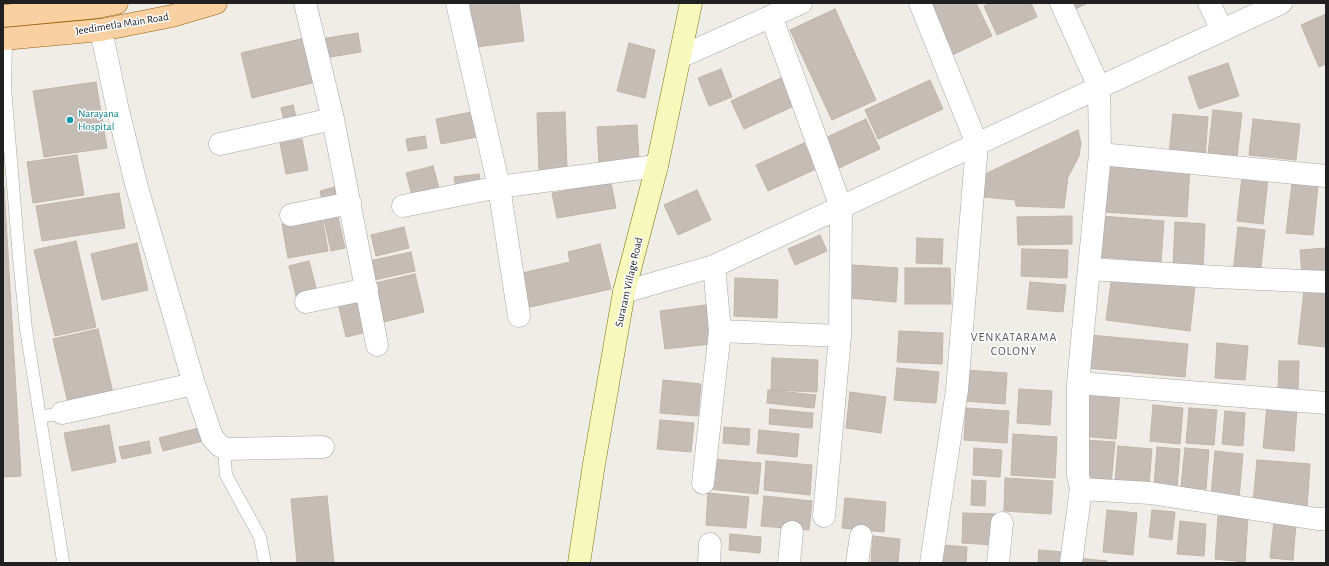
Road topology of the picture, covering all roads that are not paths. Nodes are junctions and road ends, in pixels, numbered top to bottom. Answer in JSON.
{"nodes":[{"id":1,"x":216,"y":3,"type":"edge"},
{"id":2,"x":305,"y":3,"type":"edge"},
{"id":3,"x":457,"y":3,"type":"edge"},
{"id":4,"x":691,"y":3,"type":"edge"},
{"id":5,"x":801,"y":3,"type":"edge"},
{"id":6,"x":920,"y":3,"type":"edge"},
{"id":7,"x":1061,"y":3,"type":"edge"},
{"id":8,"x":1209,"y":3,"type":"edge"},
{"id":9,"x":1281,"y":3,"type":"edge"},
{"id":10,"x":104,"y":4,"type":"edge"},
{"id":11,"x":3,"y":16,"type":"edge"},
{"id":12,"x":771,"y":16,"type":"junction"},
{"id":13,"x":101,"y":30,"type":"junction"},
{"id":14,"x":1222,"y":30,"type":"junction"},
{"id":15,"x":4,"y":39,"type":"edge"},
{"id":16,"x":680,"y":57,"type":"junction"},
{"id":17,"x":1099,"y":87,"type":"junction"},
{"id":18,"x":333,"y":119,"type":"junction"},
{"id":19,"x":220,"y":144,"type":"dead end"},
{"id":20,"x":977,"y":144,"type":"junction"},
{"id":21,"x":1100,"y":154,"type":"junction"},
{"id":22,"x":657,"y":166,"type":"junction"},
{"id":23,"x":1326,"y":176,"type":"edge"},
{"id":24,"x":499,"y":187,"type":"junction"},
{"id":25,"x":350,"y":203,"type":"junction"},
{"id":26,"x":403,"y":206,"type":"dead end"},
{"id":27,"x":841,"y":208,"type":"junction"},
{"id":28,"x":291,"y":215,"type":"dead end"},
{"id":29,"x":714,"y":266,"type":"junction"},
{"id":30,"x":1089,"y":269,"type":"junction"},
{"id":31,"x":1326,"y":282,"type":"edge"},
{"id":32,"x":366,"y":288,"type":"junction"},
{"id":33,"x":624,"y":292,"type":"junction"},
{"id":34,"x":306,"y":302,"type":"dead end"},
{"id":35,"x":519,"y":316,"type":"dead end"},
{"id":36,"x":720,"y":331,"type":"junction"},
{"id":37,"x":840,"y":336,"type":"junction"},
{"id":38,"x":377,"y":345,"type":"dead end"},
{"id":39,"x":1078,"y":383,"type":"junction"},
{"id":40,"x":194,"y":384,"type":"junction"},
{"id":41,"x":1326,"y":403,"type":"edge"},
{"id":42,"x":62,"y":413,"type":"joint"},
{"id":43,"x":40,"y":417,"type":"junction"},
{"id":44,"x":323,"y":447,"type":"dead end"},
{"id":45,"x":224,"y":448,"type":"junction"},
{"id":46,"x":703,"y":483,"type":"dead end"},
{"id":47,"x":1081,"y":489,"type":"junction"},
{"id":48,"x":824,"y":516,"type":"dead end"},
{"id":49,"x":1326,"y":519,"type":"edge"},
{"id":50,"x":1002,"y":522,"type":"dead end"},
{"id":51,"x":792,"y":532,"type":"dead end"},
{"id":52,"x":861,"y":536,"type":"dead end"},
{"id":53,"x":62,"y":563,"type":"edge"},
{"id":54,"x":265,"y":563,"type":"edge"},
{"id":55,"x":579,"y":563,"type":"edge"},
{"id":56,"x":789,"y":563,"type":"edge"},
{"id":57,"x":857,"y":563,"type":"edge"},
{"id":58,"x":931,"y":563,"type":"edge"},
{"id":59,"x":998,"y":563,"type":"edge"},
{"id":60,"x":1071,"y":563,"type":"edge"}],
"edges":[{"from":1,"to":13,"type":"main road","name":"Jeedimetla Main Road"},
{"from":2,"to":18,"type":"street"},
{"from":3,"to":24,"type":"street"},
{"from":4,"to":16,"type":"main road","name":"Suraram Village Road"},
{"from":5,"to":12,"type":"street"},
{"from":6,"to":20,"type":"street"},
{"from":7,"to":17,"type":"street"},
{"from":8,"to":14,"type":"street"},
{"from":9,"to":14,"type":"street"},
{"from":10,"to":11,"type":"main road","name":"Jeedimetla Main Road"},
{"from":12,"to":16,"type":"street"},
{"from":12,"to":27,"type":"street"},
{"from":13,"to":15,"type":"main road","name":"Jeedimetla Main Road"},
{"from":13,"to":40,"type":"street"},
{"from":14,"to":17,"type":"street"},
{"from":15,"to":43,"type":"lane"},
{"from":16,"to":22,"type":"main road","name":"Suraram Village Road"},
{"from":17,"to":20,"type":"street"},
{"from":17,"to":21,"type":"street"},
{"from":18,"to":19,"type":"street"},
{"from":18,"to":25,"type":"street"},
{"from":20,"to":27,"type":"street"},
{"from":20,"to":58,"type":"street"},
{"from":21,"to":23,"type":"street"},
{"from":21,"to":30,"type":"street"},
{"from":22,"to":24,"type":"street"},
{"from":22,"to":33,"type":"main road","name":"Suraram Village Road"},
{"from":24,"to":26,"type":"street"},
{"from":24,"to":35,"type":"street"},
{"from":25,"to":28,"type":"street"},
{"from":25,"to":32,"type":"street"},
{"from":27,"to":29,"type":"street"},
{"from":27,"to":37,"type":"street"},
{"from":29,"to":33,"type":"street"},
{"from":29,"to":36,"type":"street"},
{"from":30,"to":31,"type":"street"},
{"from":30,"to":39,"type":"street"},
{"from":32,"to":34,"type":"street"},
{"from":32,"to":38,"type":"street"},
{"from":33,"to":55,"type":"main road","name":"Suraram Village Road"},
{"from":36,"to":37,"type":"street"},
{"from":36,"to":46,"type":"street"},
{"from":37,"to":48,"type":"street"},
{"from":39,"to":41,"type":"street"},
{"from":39,"to":47,"type":"street"},
{"from":40,"to":42,"type":"street"},
{"from":40,"to":45,"type":"street"},
{"from":42,"to":43,"type":"lane"},
{"from":43,"to":53,"type":"lane"},
{"from":44,"to":45,"type":"street"},
{"from":45,"to":54,"type":"lane"},
{"from":47,"to":49,"type":"street"},
{"from":47,"to":60,"type":"street"},
{"from":50,"to":59,"type":"street"},
{"from":51,"to":56,"type":"street"},
{"from":52,"to":57,"type":"street"}]}
